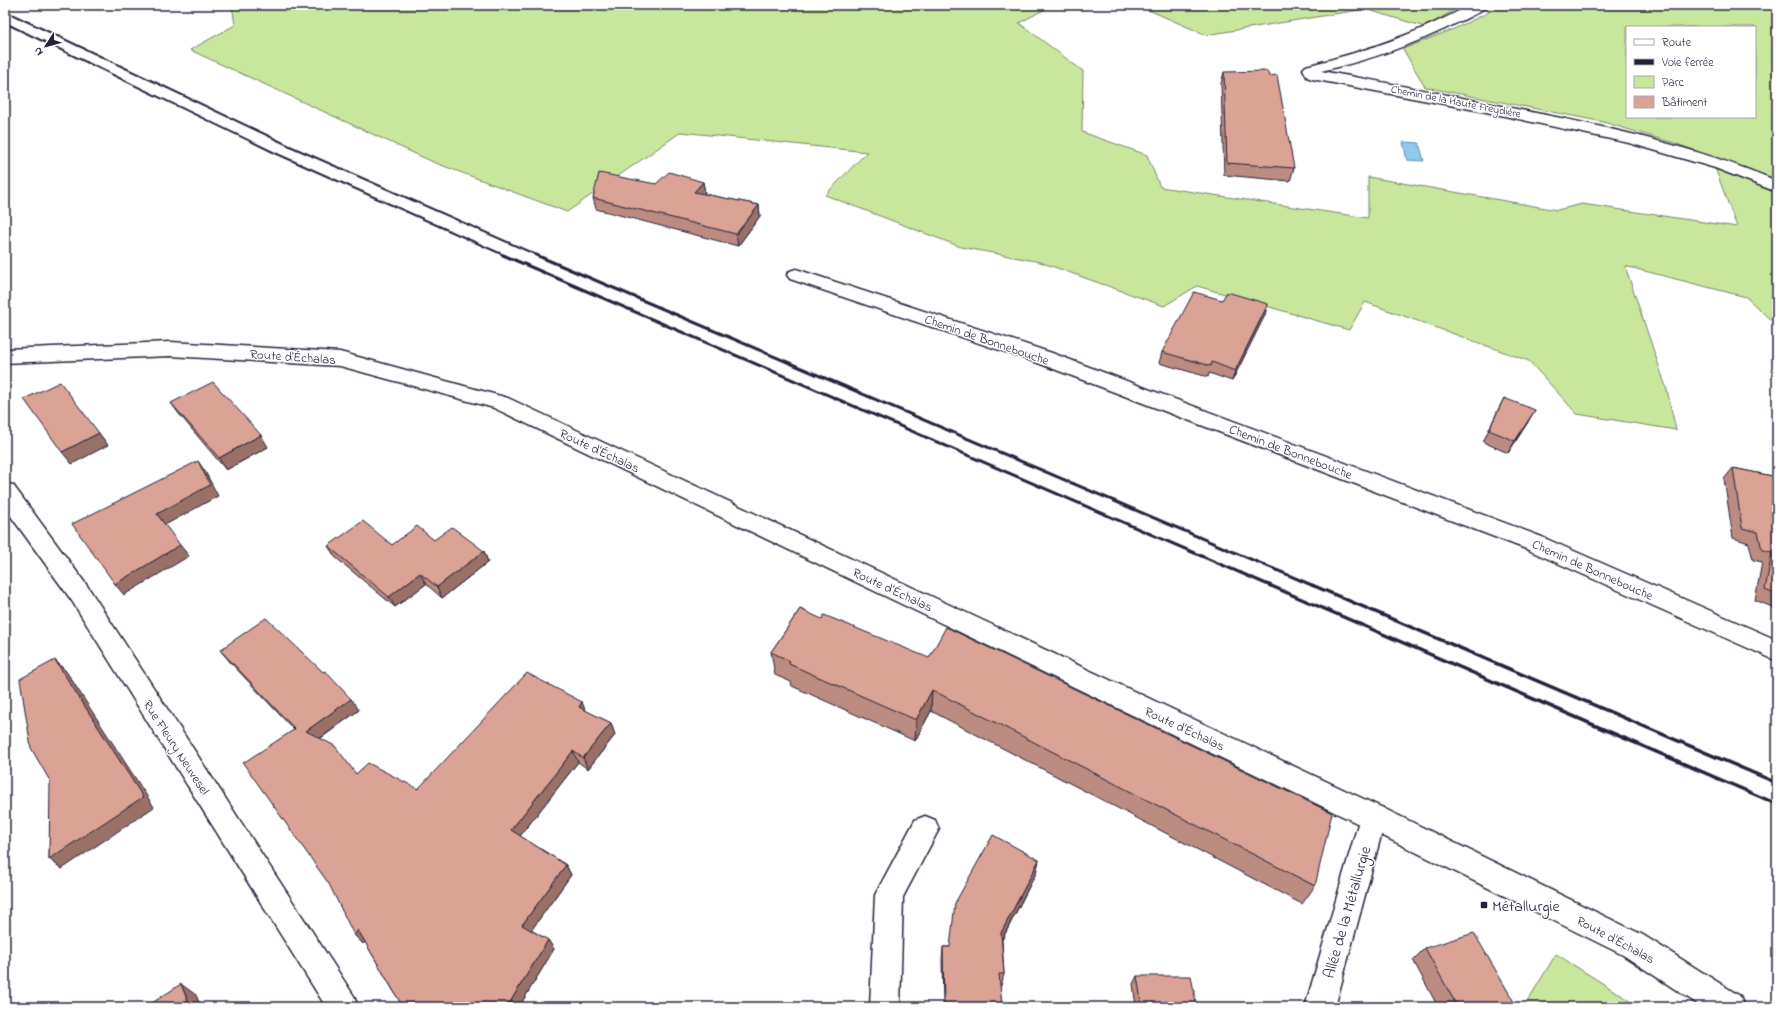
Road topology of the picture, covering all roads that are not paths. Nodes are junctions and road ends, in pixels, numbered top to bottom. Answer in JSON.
{"nodes":[{"id":1,"x":1480,"y":5,"type":"edge"},
{"id":2,"x":1777,"y":186,"type":"edge"},
{"id":3,"x":796,"y":275,"type":"dead end"},
{"id":4,"x":5,"y":356,"type":"edge"},
{"id":5,"x":5,"y":491,"type":"edge"},
{"id":6,"x":1777,"y":651,"type":"edge"},
{"id":7,"x":1373,"y":817,"type":"junction"},
{"id":8,"x":925,"y":828,"type":"dead end"},
{"id":9,"x":343,"y":1007,"type":"edge"},
{"id":10,"x":885,"y":1007,"type":"edge"},
{"id":11,"x":1320,"y":1007,"type":"edge"},
{"id":12,"x":1729,"y":1007,"type":"edge"}],
"edges":[{"from":1,"to":2,"type":"street","name":"Chemin de la Haute Freydière"},
{"from":3,"to":6,"type":"street","name":"Chemin de Bonnebouche"},
{"from":4,"to":7,"type":"street","name":"Route d'Échalas"},
{"from":5,"to":9,"type":"street","name":"Rue Fleury Neuvesel"},
{"from":7,"to":11,"type":"street","name":"Allée de la Métallurgie"},
{"from":7,"to":12,"type":"street","name":"Route d'Échalas"},
{"from":8,"to":10,"type":"street"}]}
